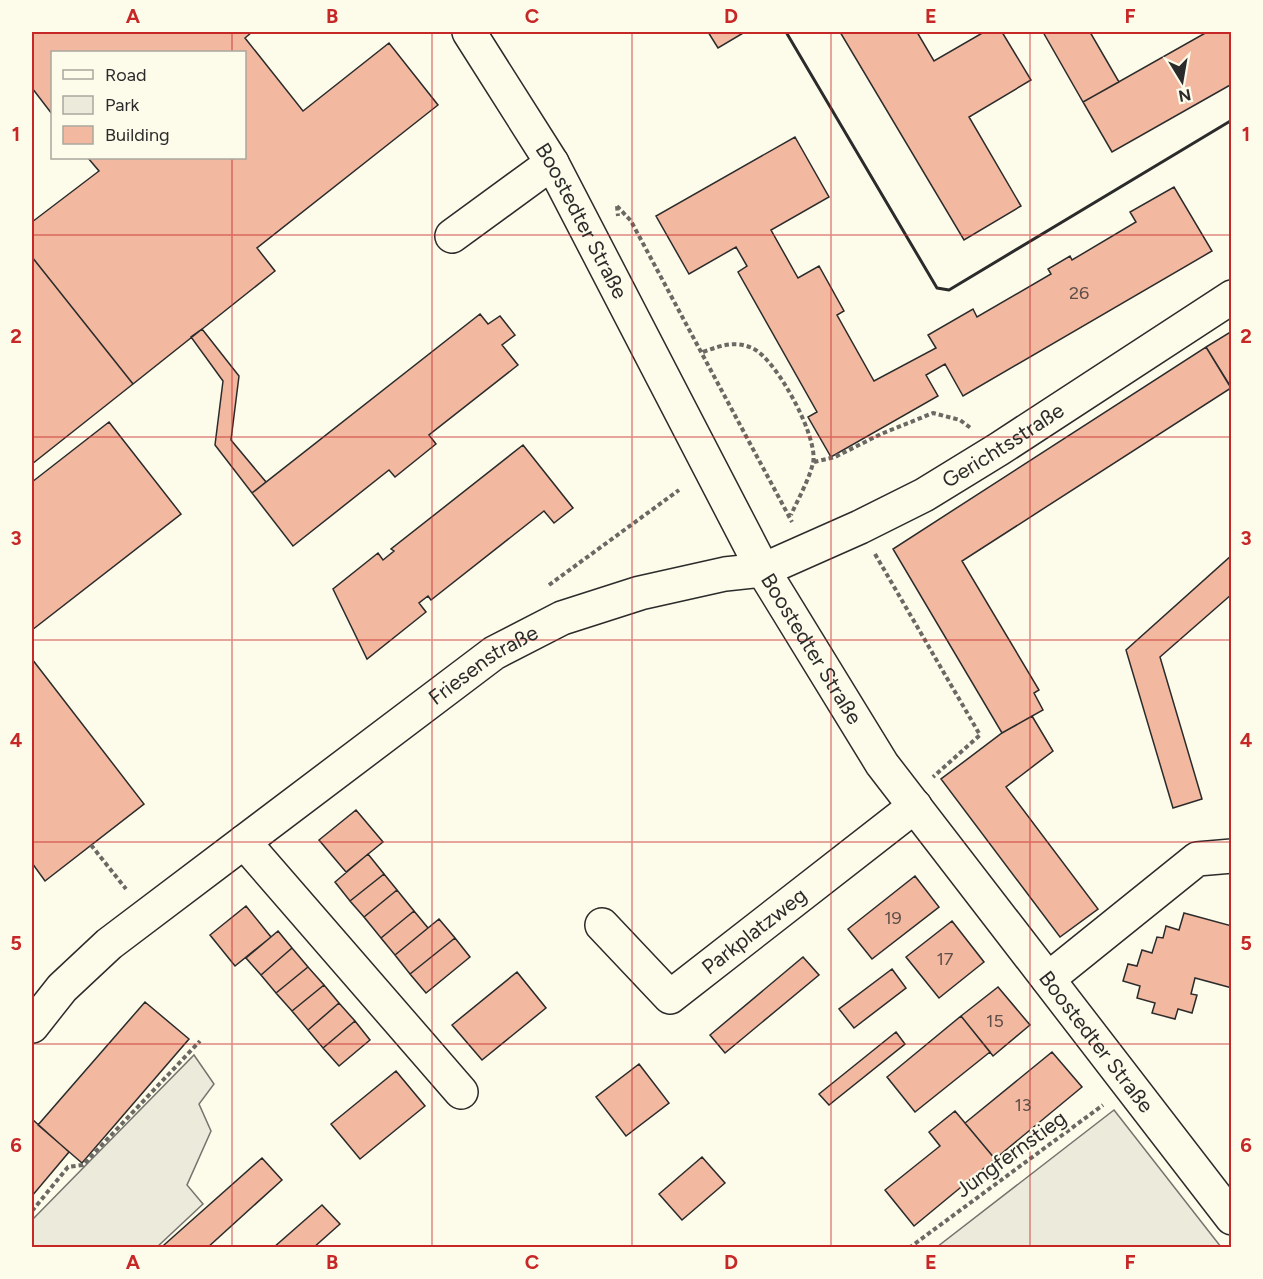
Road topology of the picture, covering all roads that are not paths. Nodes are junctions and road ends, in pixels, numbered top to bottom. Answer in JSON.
{"nodes":[{"id":1,"x":469,"y":32,"type":"edge"},
{"id":2,"x":552,"y":163,"type":"junction"},
{"id":3,"x":452,"y":236,"type":"dead end"},
{"id":4,"x":1232,"y":297,"type":"edge"},
{"id":5,"x":763,"y":570,"type":"junction"},
{"id":6,"x":912,"y":802,"type":"junction"},
{"id":7,"x":244,"y":842,"type":"junction"},
{"id":8,"x":1232,"y":856,"type":"edge"},
{"id":9,"x":602,"y":925,"type":"dead end"},
{"id":10,"x":1048,"y":979,"type":"junction"},
{"id":11,"x":32,"y":1026,"type":"edge"},
{"id":12,"x":461,"y":1092,"type":"dead end"},
{"id":13,"x":1232,"y":1218,"type":"edge"}],
"edges":[{"from":1,"to":2,"type":"street","name":"Boostedter Straße"},
{"from":2,"to":3,"type":"street"},
{"from":2,"to":5,"type":"street","name":"Boostedter Straße"},
{"from":4,"to":5,"type":"street","name":"Gerichtsstraße"},
{"from":5,"to":6,"type":"street","name":"Boostedter Straße"},
{"from":5,"to":7,"type":"street","name":"Friesenstraße"},
{"from":6,"to":9,"type":"street","name":"Parkplatzweg"},
{"from":6,"to":10,"type":"street","name":"Boostedter Straße"},
{"from":7,"to":11,"type":"street","name":"Friesenstraße"},
{"from":7,"to":12,"type":"street"},
{"from":8,"to":10,"type":"street"},
{"from":10,"to":13,"type":"street","name":"Boostedter Straße"}]}
